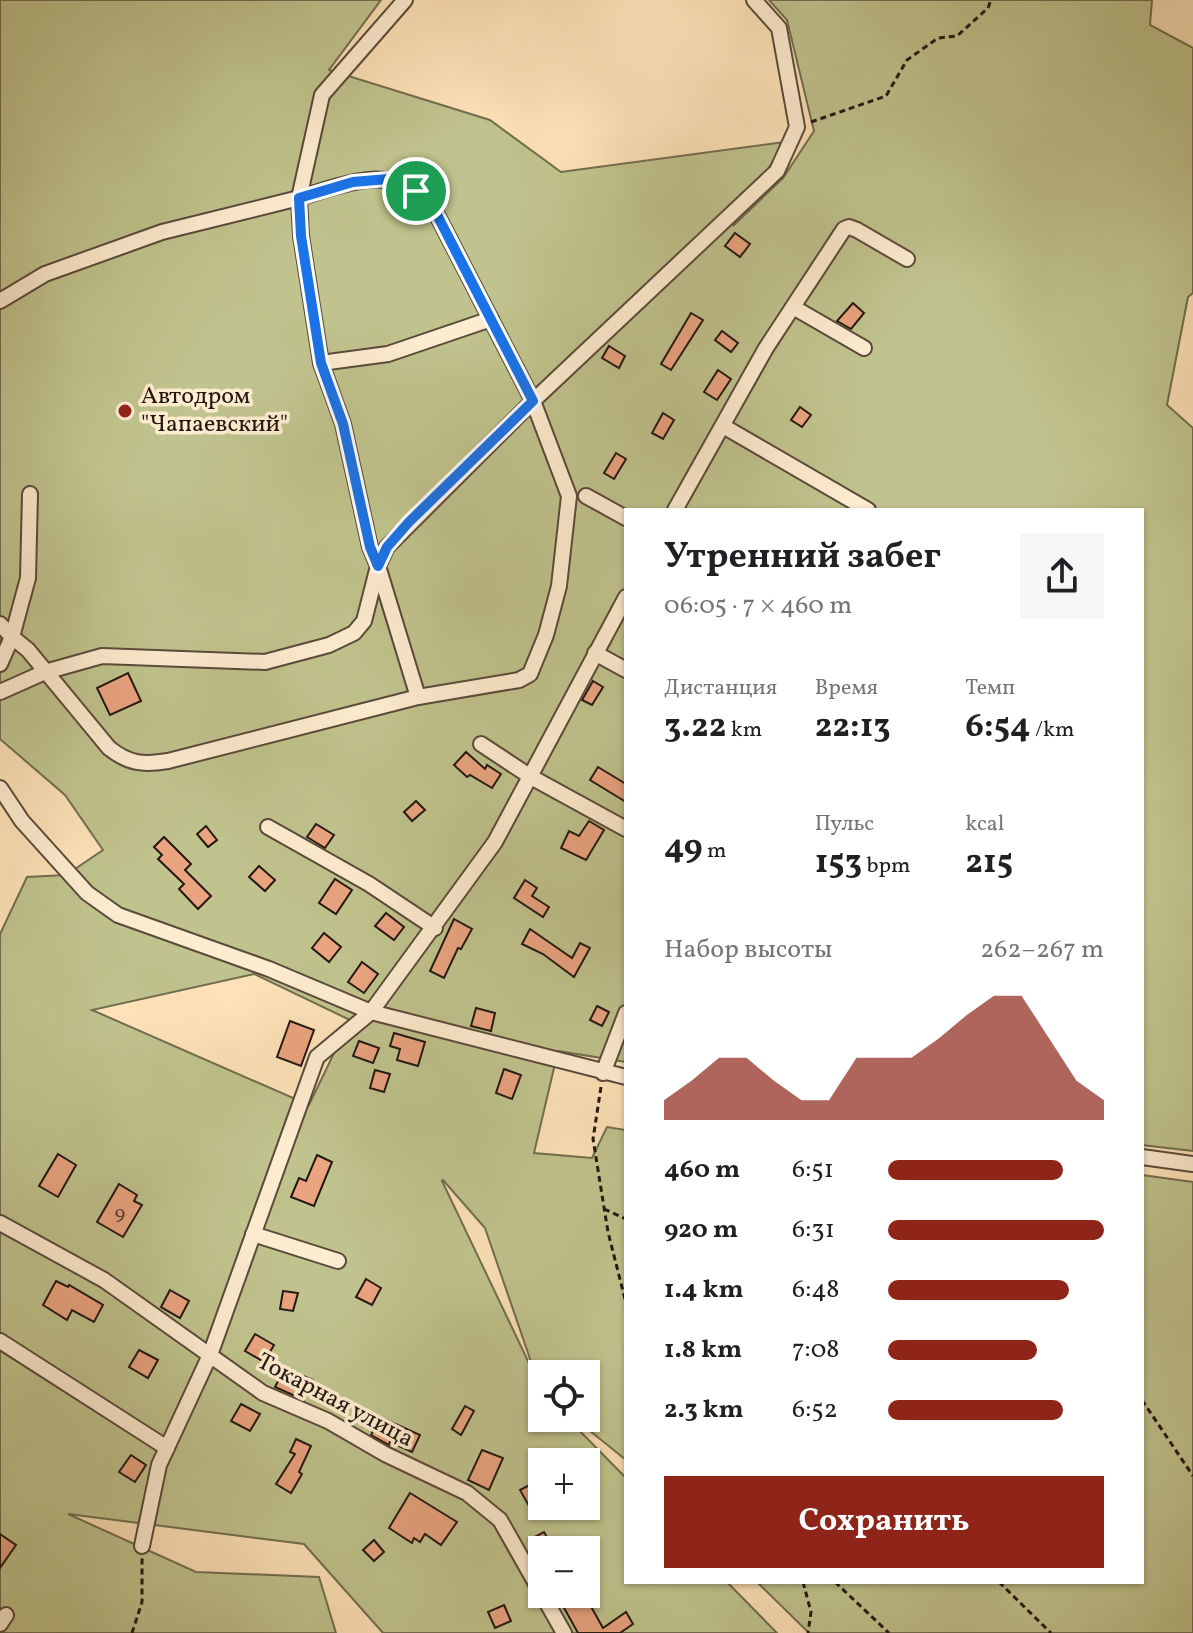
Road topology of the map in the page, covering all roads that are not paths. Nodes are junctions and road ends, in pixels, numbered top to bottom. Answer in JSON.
{"nodes":[{"id":1,"x":405,"y":0,"type":"edge"},
{"id":2,"x":754,"y":0,"type":"edge"},
{"id":3,"x":299,"y":198,"type":"junction"},
{"id":4,"x":907,"y":259,"type":"dead end"},
{"id":5,"x":0,"y":301,"type":"edge"},
{"id":6,"x":793,"y":307,"type":"junction"},
{"id":7,"x":491,"y":319,"type":"junction"},
{"id":8,"x":864,"y":348,"type":"dead end"},
{"id":9,"x":321,"y":363,"type":"junction"},
{"id":10,"x":533,"y":401,"type":"junction"},
{"id":11,"x":723,"y":426,"type":"junction"},
{"id":12,"x":30,"y":494,"type":"dead end"},
{"id":13,"x":586,"y":496,"type":"dead end"},
{"id":14,"x":676,"y":508,"type":"edge"},
{"id":15,"x":865,"y":508,"type":"edge"},
{"id":16,"x":624,"y":517,"type":"edge"},
{"id":17,"x":378,"y":566,"type":"junction"},
{"id":18,"x":624,"y":601,"type":"edge"},
{"id":19,"x":0,"y":624,"type":"edge"},
{"id":20,"x":12,"y":637,"type":"junction"},
{"id":21,"x":595,"y":653,"type":"junction"},
{"id":22,"x":0,"y":664,"type":"edge"},
{"id":23,"x":624,"y":669,"type":"edge"},
{"id":24,"x":45,"y":672,"type":"junction"},
{"id":25,"x":0,"y":692,"type":"edge"},
{"id":26,"x":418,"y":697,"type":"junction"},
{"id":27,"x":481,"y":744,"type":"dead end"},
{"id":28,"x":531,"y":777,"type":"junction"},
{"id":29,"x":0,"y":788,"type":"edge"},
{"id":30,"x":268,"y":827,"type":"dead end"},
{"id":31,"x":624,"y":828,"type":"edge"},
{"id":32,"x":435,"y":928,"type":"junction"},
{"id":33,"x":371,"y":1012,"type":"junction"},
{"id":34,"x":624,"y":1018,"type":"edge"},
{"id":35,"x":603,"y":1073,"type":"junction"},
{"id":36,"x":624,"y":1077,"type":"edge"},
{"id":37,"x":1144,"y":1157,"type":"edge"},
{"id":38,"x":1193,"y":1164,"type":"edge"},
{"id":39,"x":0,"y":1223,"type":"edge"},
{"id":40,"x":253,"y":1234,"type":"junction"},
{"id":41,"x":338,"y":1261,"type":"dead end"},
{"id":42,"x":0,"y":1341,"type":"edge"},
{"id":43,"x":210,"y":1355,"type":"junction"},
{"id":44,"x":167,"y":1448,"type":"junction"},
{"id":45,"x":142,"y":1546,"type":"road end"},
{"id":46,"x":564,"y":1633,"type":"edge"}],
"edges":[{"from":1,"to":3,"type":"street"},
{"from":2,"to":10,"type":"street"},
{"from":3,"to":5,"type":"street"},
{"from":3,"to":7,"type":"street"},
{"from":3,"to":9,"type":"street"},
{"from":4,"to":6,"type":"street"},
{"from":6,"to":8,"type":"street"},
{"from":6,"to":11,"type":"street"},
{"from":7,"to":9,"type":"street"},
{"from":7,"to":10,"type":"street"},
{"from":9,"to":17,"type":"street"},
{"from":10,"to":17,"type":"street"},
{"from":10,"to":26,"type":"street"},
{"from":11,"to":14,"type":"street"},
{"from":11,"to":15,"type":"street"},
{"from":12,"to":20,"type":"street"},
{"from":13,"to":16,"type":"street"},
{"from":17,"to":24,"type":"street"},
{"from":17,"to":26,"type":"street"},
{"from":18,"to":21,"type":"street"},
{"from":19,"to":20,"type":"street"},
{"from":20,"to":22,"type":"street"},
{"from":20,"to":24,"type":"street"},
{"from":21,"to":23,"type":"street"},
{"from":21,"to":28,"type":"street"},
{"from":24,"to":25,"type":"street"},
{"from":24,"to":26,"type":"street"},
{"from":27,"to":28,"type":"street"},
{"from":28,"to":31,"type":"street"},
{"from":28,"to":32,"type":"street"},
{"from":29,"to":33,"type":"street"},
{"from":30,"to":32,"type":"street"},
{"from":32,"to":33,"type":"street"},
{"from":33,"to":35,"type":"street"},
{"from":33,"to":40,"type":"street"},
{"from":34,"to":35,"type":"street"},
{"from":35,"to":36,"type":"street"},
{"from":37,"to":38,"type":"street"},
{"from":39,"to":43,"type":"street","name":"Токарная улица"},
{"from":40,"to":41,"type":"street"},
{"from":40,"to":43,"type":"street"},
{"from":42,"to":44,"type":"street"},
{"from":43,"to":44,"type":"street"},
{"from":43,"to":46,"type":"street","name":"Токарная улица"},
{"from":44,"to":45,"type":"street"}]}
